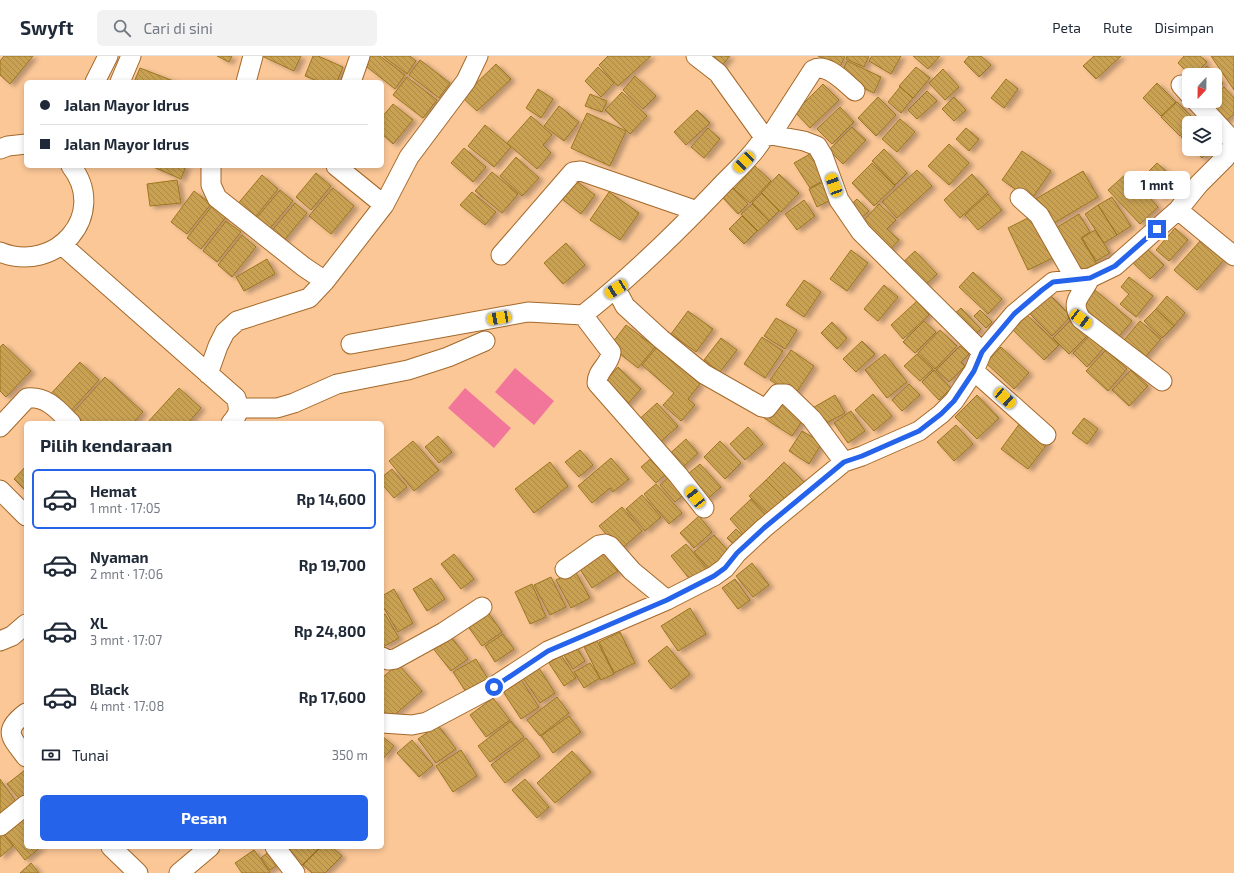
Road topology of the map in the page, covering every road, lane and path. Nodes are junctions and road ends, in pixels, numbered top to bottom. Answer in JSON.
{"nodes":[{"id":1,"x":131,"y":56,"type":"edge"},
{"id":2,"x":253,"y":56,"type":"edge"},
{"id":3,"x":360,"y":56,"type":"edge"},
{"id":4,"x":478,"y":56,"type":"edge"},
{"id":5,"x":696,"y":56,"type":"edge"},
{"id":6,"x":103,"y":58,"type":"edge"},
{"id":7,"x":96,"y":80,"type":"edge"},
{"id":8,"x":121,"y":80,"type":"edge"},
{"id":9,"x":247,"y":80,"type":"edge"},
{"id":10,"x":352,"y":80,"type":"edge"},
{"id":11,"x":855,"y":91,"type":"dead end"},
{"id":12,"x":1202,"y":108,"type":"edge"},
{"id":13,"x":768,"y":136,"type":"junction"},
{"id":14,"x":1234,"y":143,"type":"edge"},
{"id":15,"x":24,"y":144,"type":"edge"},
{"id":16,"x":0,"y":149,"type":"edge"},
{"id":17,"x":73,"y":168,"type":"edge"},
{"id":18,"x":211,"y":168,"type":"edge"},
{"id":19,"x":338,"y":168,"type":"edge"},
{"id":20,"x":1020,"y":198,"type":"dead end"},
{"id":21,"x":384,"y":205,"type":"junction"},
{"id":22,"x":1178,"y":210,"type":"junction"},
{"id":23,"x":697,"y":211,"type":"junction"},
{"id":24,"x":62,"y":245,"type":"junction"},
{"id":25,"x":0,"y":252,"type":"edge"},
{"id":26,"x":501,"y":255,"type":"dead end"},
{"id":27,"x":1234,"y":256,"type":"edge"},
{"id":28,"x":1083,"y":279,"type":"junction"},
{"id":29,"x":325,"y":281,"type":"junction"},
{"id":30,"x":616,"y":289,"type":"junction"},
{"id":31,"x":583,"y":315,"type":"junction"},
{"id":32,"x":485,"y":341,"type":"dead end"},
{"id":33,"x":351,"y":344,"type":"dead end"},
{"id":34,"x":982,"y":352,"type":"junction"},
{"id":35,"x":974,"y":371,"type":"junction"},
{"id":36,"x":208,"y":374,"type":"junction"},
{"id":37,"x":1162,"y":381,"type":"dead end"},
{"id":38,"x":235,"y":416,"type":"edge"},
{"id":39,"x":69,"y":421,"type":"edge"},
{"id":40,"x":0,"y":428,"type":"edge"},
{"id":41,"x":1046,"y":434,"type":"dead end"},
{"id":42,"x":844,"y":462,"type":"junction"},
{"id":43,"x":0,"y":490,"type":"edge"},
{"id":44,"x":704,"y":508,"type":"dead end"},
{"id":45,"x":24,"y":514,"type":"edge"},
{"id":46,"x":565,"y":569,"type":"dead end"},
{"id":47,"x":667,"y":600,"type":"junction"},
{"id":48,"x":482,"y":607,"type":"dead end"},
{"id":49,"x":24,"y":626,"type":"edge"},
{"id":50,"x":0,"y":641,"type":"edge"},
{"id":51,"x":384,"y":658,"type":"edge"},
{"id":52,"x":24,"y":715,"type":"edge"},
{"id":53,"x":384,"y":723,"type":"edge"},
{"id":54,"x":24,"y":754,"type":"edge"},
{"id":55,"x":24,"y":807,"type":"edge"},
{"id":56,"x":0,"y":826,"type":"edge"},
{"id":57,"x":113,"y":849,"type":"edge"},
{"id":58,"x":208,"y":849,"type":"edge"},
{"id":59,"x":277,"y":849,"type":"edge"},
{"id":60,"x":138,"y":873,"type":"edge"},
{"id":61,"x":178,"y":873,"type":"edge"},
{"id":62,"x":295,"y":873,"type":"edge"}],
"edges":[{"from":1,"to":8,"type":"street"},
{"from":2,"to":9,"type":"street"},
{"from":3,"to":10,"type":"street"},
{"from":4,"to":21,"type":"street"},
{"from":5,"to":13,"type":"street"},
{"from":6,"to":7,"type":"street"},
{"from":11,"to":13,"type":"street"},
{"from":12,"to":14,"type":"street"},
{"from":13,"to":23,"type":"street"},
{"from":13,"to":34,"type":"street"},
{"from":14,"to":22,"type":"street"},
{"from":15,"to":16,"type":"street"},
{"from":17,"to":24,"type":"street"},
{"from":18,"to":29,"type":"street"},
{"from":19,"to":21,"type":"street"},
{"from":20,"to":28,"type":"street"},
{"from":21,"to":29,"type":"street"},
{"from":22,"to":27,"type":"street"},
{"from":22,"to":28,"type":"street"},
{"from":23,"to":26,"type":"street"},
{"from":23,"to":30,"type":"street"},
{"from":24,"to":25,"type":"street"},
{"from":24,"to":36,"type":"street"},
{"from":28,"to":34,"type":"street"},
{"from":28,"to":37,"type":"street"},
{"from":29,"to":36,"type":"street"},
{"from":30,"to":31,"type":"street"},
{"from":30,"to":42,"type":"street"},
{"from":31,"to":33,"type":"street"},
{"from":31,"to":44,"type":"street"},
{"from":32,"to":38,"type":"street"},
{"from":34,"to":35,"type":"street"},
{"from":35,"to":41,"type":"street"},
{"from":35,"to":42,"type":"street"},
{"from":36,"to":38,"type":"street"},
{"from":39,"to":40,"type":"street"},
{"from":42,"to":47,"type":"street"},
{"from":43,"to":45,"type":"street"},
{"from":46,"to":47,"type":"street"},
{"from":47,"to":53,"type":"street"},
{"from":48,"to":51,"type":"street"},
{"from":49,"to":50,"type":"street"},
{"from":52,"to":54,"type":"street"},
{"from":55,"to":56,"type":"street"},
{"from":57,"to":60,"type":"street"},
{"from":58,"to":61,"type":"street"},
{"from":59,"to":62,"type":"street"}]}
